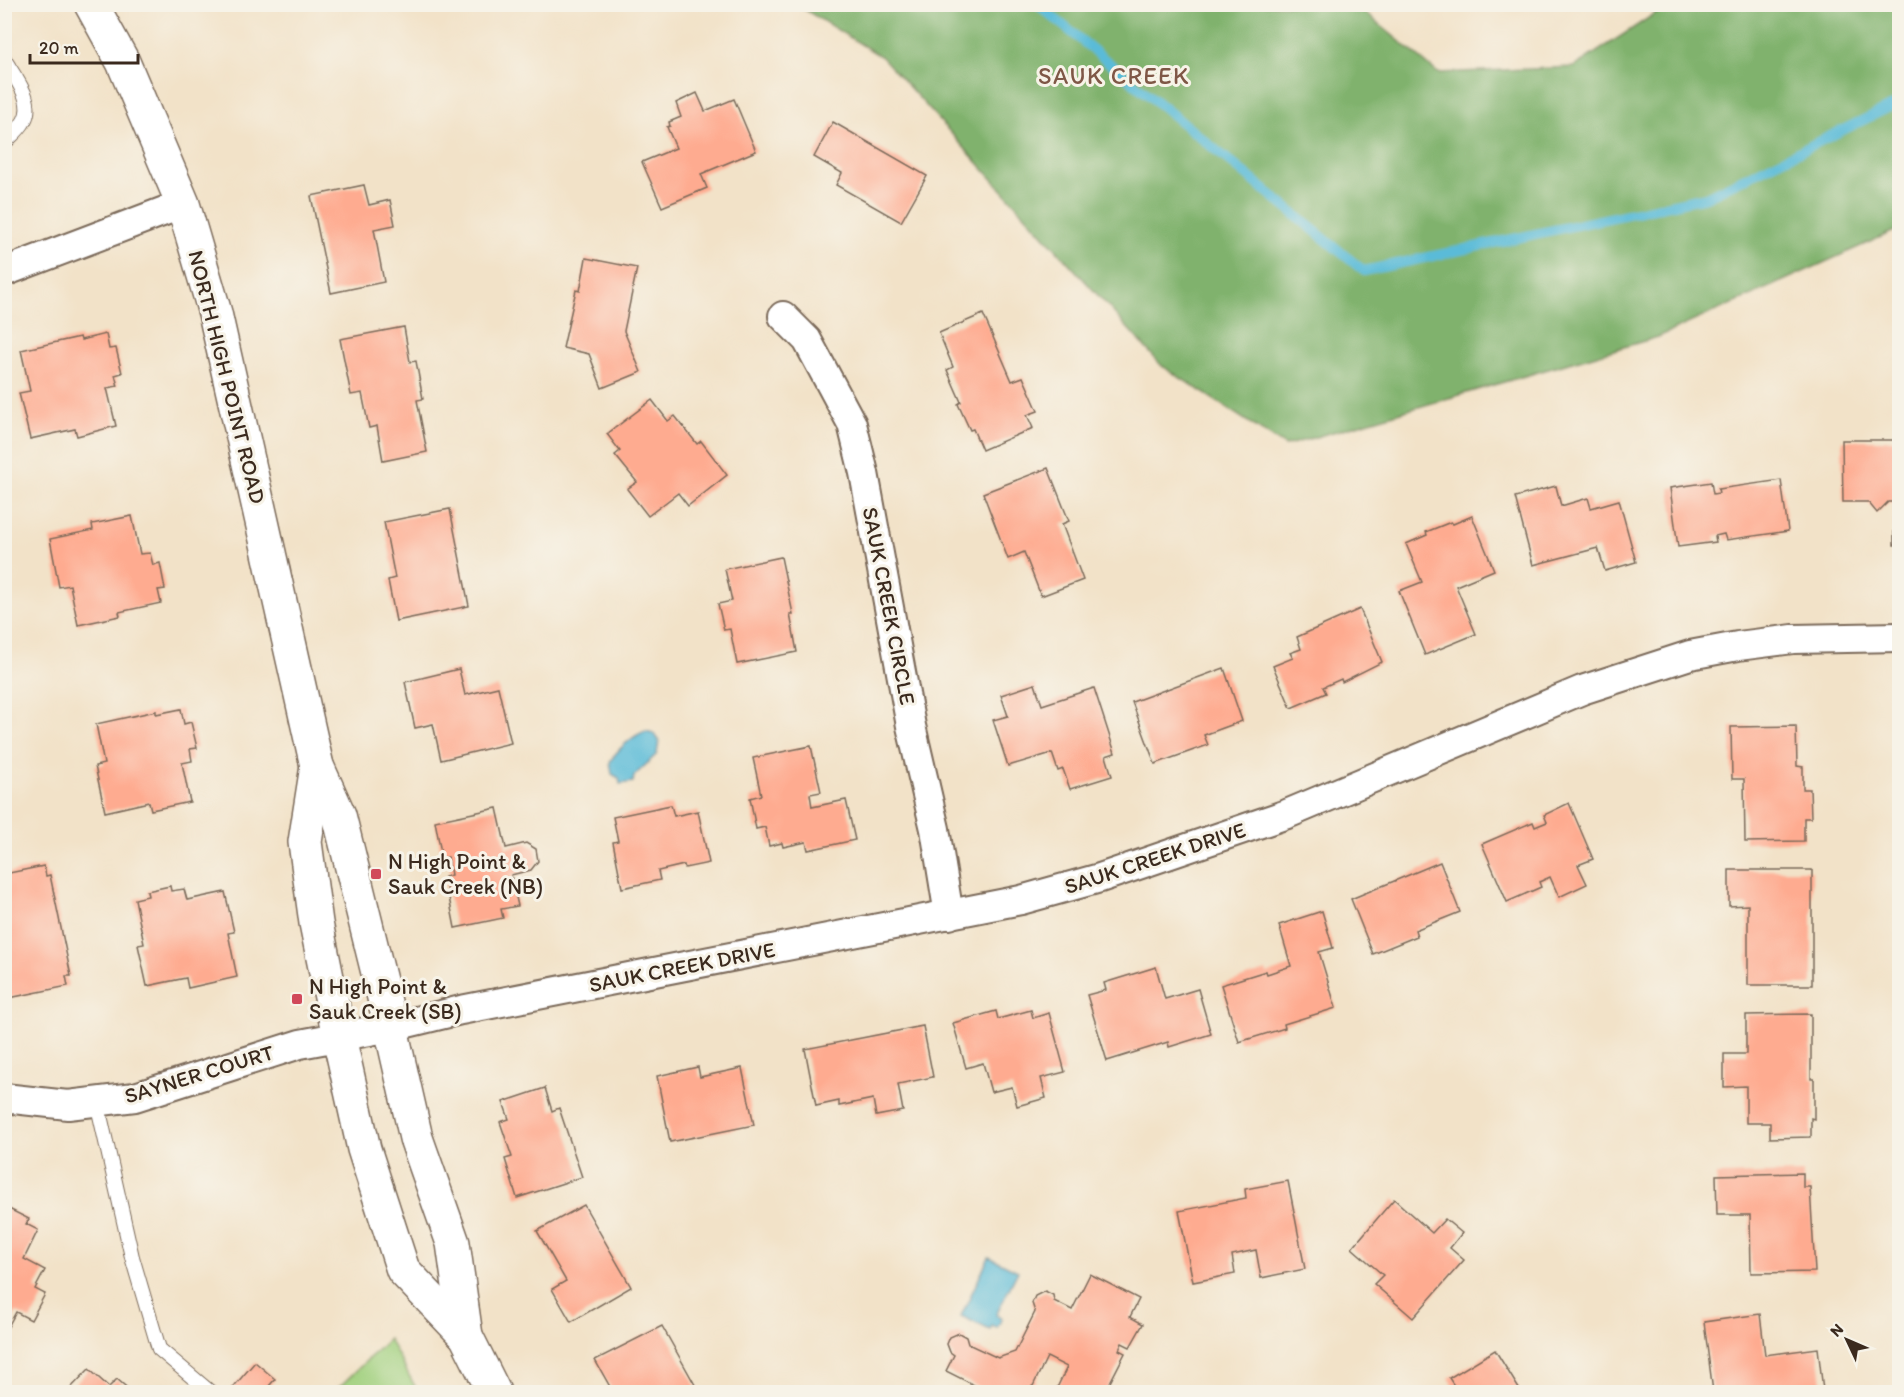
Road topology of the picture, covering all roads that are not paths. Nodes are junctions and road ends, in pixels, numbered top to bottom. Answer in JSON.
{"nodes":[{"id":1,"x":91,"y":4,"type":"edge"},
{"id":2,"x":4,"y":59,"type":"edge"},
{"id":3,"x":4,"y":143,"type":"edge"},
{"id":4,"x":183,"y":204,"type":"junction"},
{"id":5,"x":4,"y":272,"type":"edge"},
{"id":6,"x":783,"y":316,"type":"dead end"},
{"id":7,"x":1899,"y":637,"type":"edge"},
{"id":8,"x":317,"y":766,"type":"junction"},
{"id":9,"x":949,"y":915,"type":"junction"},
{"id":10,"x":391,"y":1027,"type":"junction"},
{"id":11,"x":339,"y":1037,"type":"junction"},
{"id":12,"x":4,"y":1098,"type":"edge"},
{"id":13,"x":97,"y":1102,"type":"junction"},
{"id":14,"x":466,"y":1336,"type":"junction"},
{"id":15,"x":210,"y":1392,"type":"edge"},
{"id":16,"x":494,"y":1392,"type":"edge"}],
"edges":[{"from":1,"to":4,"type":"street","name":"NORTH HIGH POINT ROAD"},
{"from":2,"to":3,"type":"lane"},
{"from":4,"to":5,"type":"street"},
{"from":4,"to":8,"type":"street","name":"NORTH HIGH POINT ROAD"},
{"from":6,"to":9,"type":"street","name":"SAUK CREEK CIRCLE"},
{"from":7,"to":9,"type":"street","name":"SAUK CREEK DRIVE"},
{"from":8,"to":10,"type":"street","name":"NORTH HIGH POINT ROAD"},
{"from":8,"to":11,"type":"street","name":"NORTH HIGH POINT ROAD"},
{"from":9,"to":10,"type":"street","name":"SAUK CREEK DRIVE"},
{"from":10,"to":11,"type":"street","name":"SAYNER COURT"},
{"from":10,"to":14,"type":"street","name":"NORTH HIGH POINT ROAD"},
{"from":11,"to":13,"type":"street","name":"SAYNER COURT"},
{"from":11,"to":14,"type":"street","name":"NORTH HIGH POINT ROAD"},
{"from":12,"to":13,"type":"street","name":"SAYNER COURT"},
{"from":13,"to":15,"type":"lane"},
{"from":14,"to":16,"type":"street","name":"NORTH HIGH POINT ROAD"}]}
